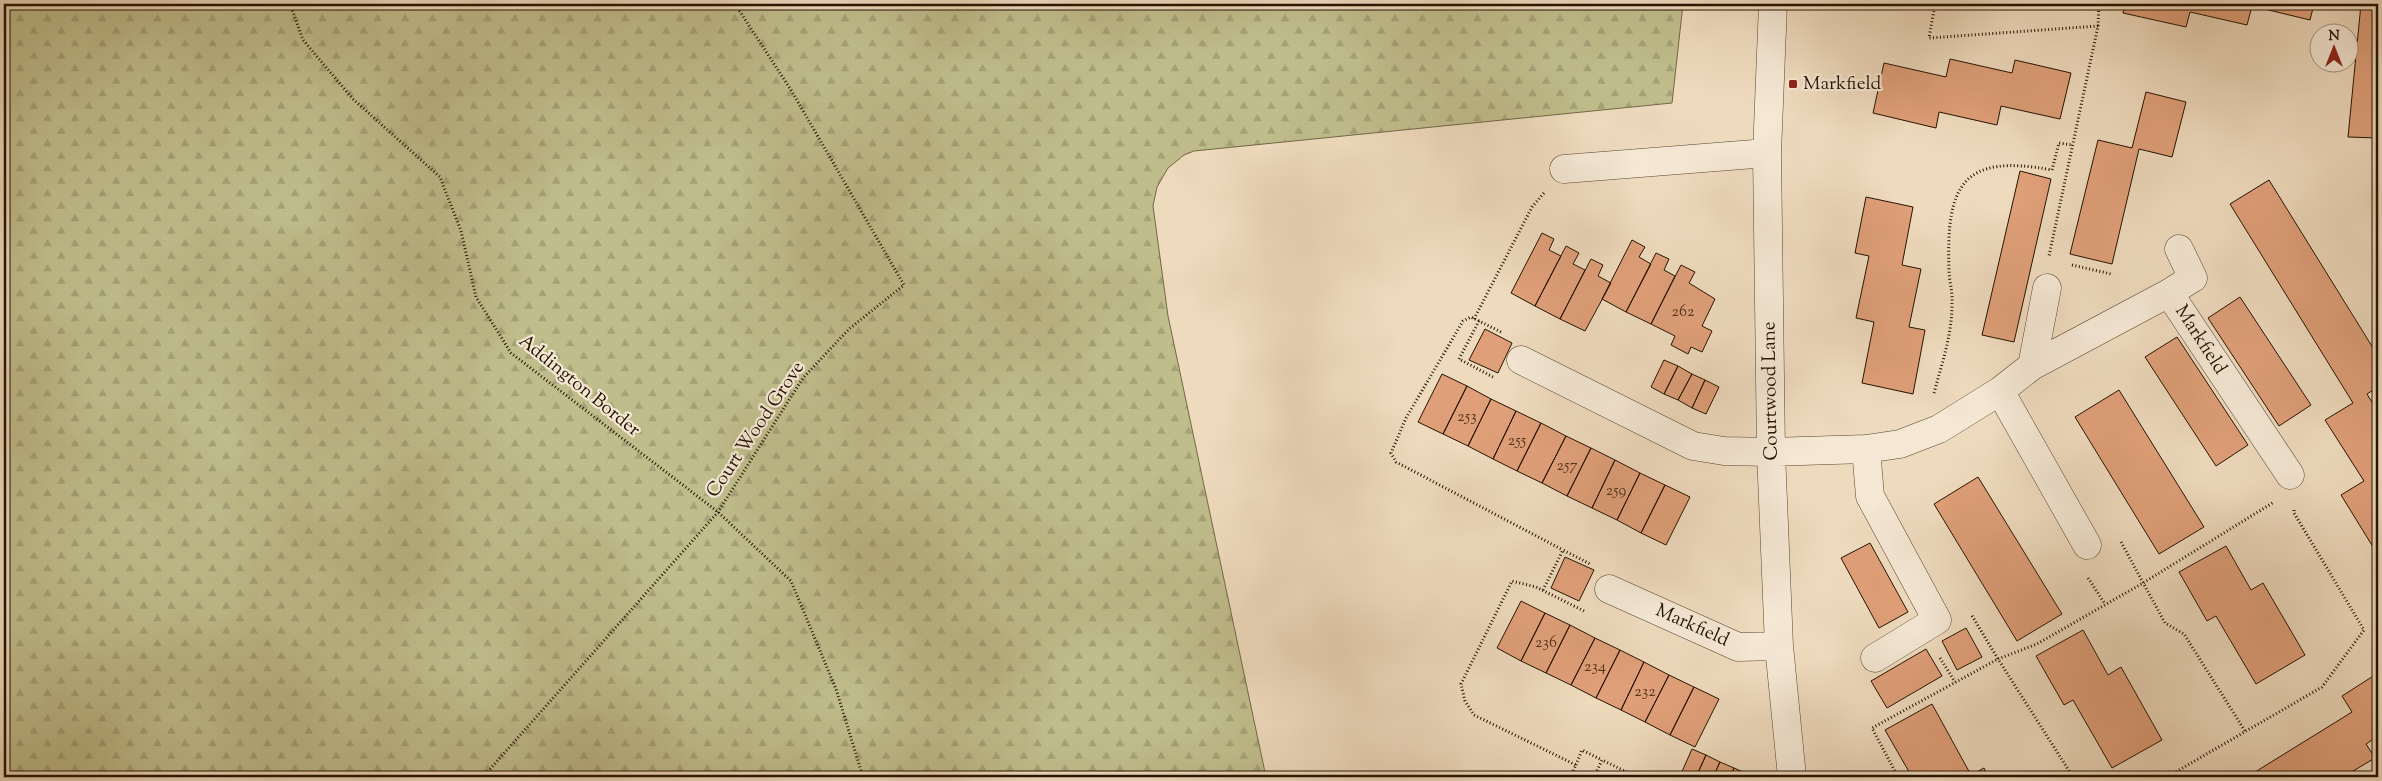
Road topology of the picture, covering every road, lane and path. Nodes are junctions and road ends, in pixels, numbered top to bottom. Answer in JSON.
{"nodes":[{"id":1,"x":290,"y":4,"type":"edge"},
{"id":2,"x":735,"y":4,"type":"edge"},
{"id":3,"x":1773,"y":4,"type":"edge"},
{"id":4,"x":1935,"y":4,"type":"edge"},
{"id":5,"x":2099,"y":4,"type":"edge"},
{"id":6,"x":2098,"y":26,"type":"junction"},
{"id":7,"x":2073,"y":145,"type":"junction"},
{"id":8,"x":1768,"y":153,"type":"junction"},
{"id":9,"x":1564,"y":169,"type":"dead end"},
{"id":10,"x":1544,"y":193,"type":"dead end"},
{"id":11,"x":2179,"y":249,"type":"dead end"},
{"id":12,"x":2048,"y":260,"type":"dead end"},
{"id":13,"x":2066,"y":264,"type":"dead end"},
{"id":14,"x":2111,"y":274,"type":"dead end"},
{"id":15,"x":2047,"y":288,"type":"dead end"},
{"id":16,"x":2169,"y":292,"type":"junction"},
{"id":17,"x":1474,"y":319,"type":"junction"},
{"id":18,"x":1478,"y":321,"type":"dead end"},
{"id":19,"x":1521,"y":360,"type":"dead end"},
{"id":20,"x":2032,"y":366,"type":"junction"},
{"id":21,"x":2000,"y":391,"type":"junction"},
{"id":22,"x":1938,"y":429,"type":"junction"},
{"id":23,"x":1866,"y":449,"type":"junction"},
{"id":24,"x":1771,"y":452,"type":"junction"},
{"id":25,"x":2291,"y":483,"type":"junction"},
{"id":26,"x":718,"y":512,"type":"junction"},
{"id":27,"x":2119,"y":540,"type":"dead end"},
{"id":28,"x":2087,"y":545,"type":"dead end"},
{"id":29,"x":1563,"y":550,"type":"junction"},
{"id":30,"x":1574,"y":556,"type":"dead end"},
{"id":31,"x":2143,"y":583,"type":"junction"},
{"id":32,"x":1609,"y":589,"type":"dead end"},
{"id":33,"x":1543,"y":590,"type":"junction"},
{"id":34,"x":1588,"y":612,"type":"dead end"},
{"id":35,"x":1779,"y":646,"type":"junction"},
{"id":36,"x":1875,"y":658,"type":"dead end"},
{"id":37,"x":2245,"y":732,"type":"junction"},
{"id":38,"x":1602,"y":760,"type":"junction"},
{"id":39,"x":1576,"y":765,"type":"junction"},
{"id":40,"x":483,"y":777,"type":"edge"},
{"id":41,"x":863,"y":777,"type":"edge"},
{"id":42,"x":1570,"y":777,"type":"edge"},
{"id":43,"x":1594,"y":777,"type":"edge"},
{"id":44,"x":1638,"y":777,"type":"edge"},
{"id":45,"x":1792,"y":777,"type":"edge"},
{"id":46,"x":2073,"y":777,"type":"edge"},
{"id":47,"x":2167,"y":777,"type":"edge"}],
"edges":[{"from":1,"to":26,"type":"path","name":"Addington Border"},
{"from":2,"to":26,"type":"path","name":"Court Wood Grove"},
{"from":3,"to":8,"type":"street","name":"Courtwood Lane"},
{"from":4,"to":6,"type":"path"},
{"from":5,"to":6,"type":"path"},
{"from":6,"to":7,"type":"path"},
{"from":7,"to":12,"type":"path"},
{"from":7,"to":22,"type":"path"},
{"from":8,"to":9,"type":"street"},
{"from":8,"to":24,"type":"street","name":"Courtwood Lane"},
{"from":10,"to":17,"type":"path"},
{"from":11,"to":16,"type":"street"},
{"from":13,"to":14,"type":"path"},
{"from":15,"to":20,"type":"street"},
{"from":16,"to":20,"type":"street","name":"Markfield"},
{"from":16,"to":25,"type":"street","name":"Markfield"},
{"from":17,"to":18,"type":"path"},
{"from":17,"to":29,"type":"path"},
{"from":19,"to":24,"type":"street","name":"Markfield"},
{"from":20,"to":21,"type":"street","name":"Markfield"},
{"from":21,"to":22,"type":"street","name":"Markfield"},
{"from":21,"to":28,"type":"street"},
{"from":22,"to":23,"type":"street","name":"Markfield"},
{"from":23,"to":24,"type":"street","name":"Markfield"},
{"from":23,"to":36,"type":"street"},
{"from":24,"to":35,"type":"street","name":"Courtwood Lane"},
{"from":25,"to":31,"type":"path"},
{"from":25,"to":37,"type":"path"},
{"from":26,"to":40,"type":"path","name":"Court Wood Grove"},
{"from":26,"to":41,"type":"path","name":"Addington Border"},
{"from":27,"to":31,"type":"path"},
{"from":29,"to":30,"type":"path"},
{"from":29,"to":33,"type":"path"},
{"from":31,"to":37,"type":"path"},
{"from":31,"to":46,"type":"path"},
{"from":32,"to":35,"type":"street","name":"Markfield"},
{"from":33,"to":34,"type":"path"},
{"from":33,"to":39,"type":"path"},
{"from":35,"to":45,"type":"street","name":"Courtwood Lane"},
{"from":37,"to":47,"type":"path"},
{"from":38,"to":39,"type":"path"},
{"from":38,"to":43,"type":"path"},
{"from":38,"to":44,"type":"path"},
{"from":39,"to":42,"type":"path"}]}
